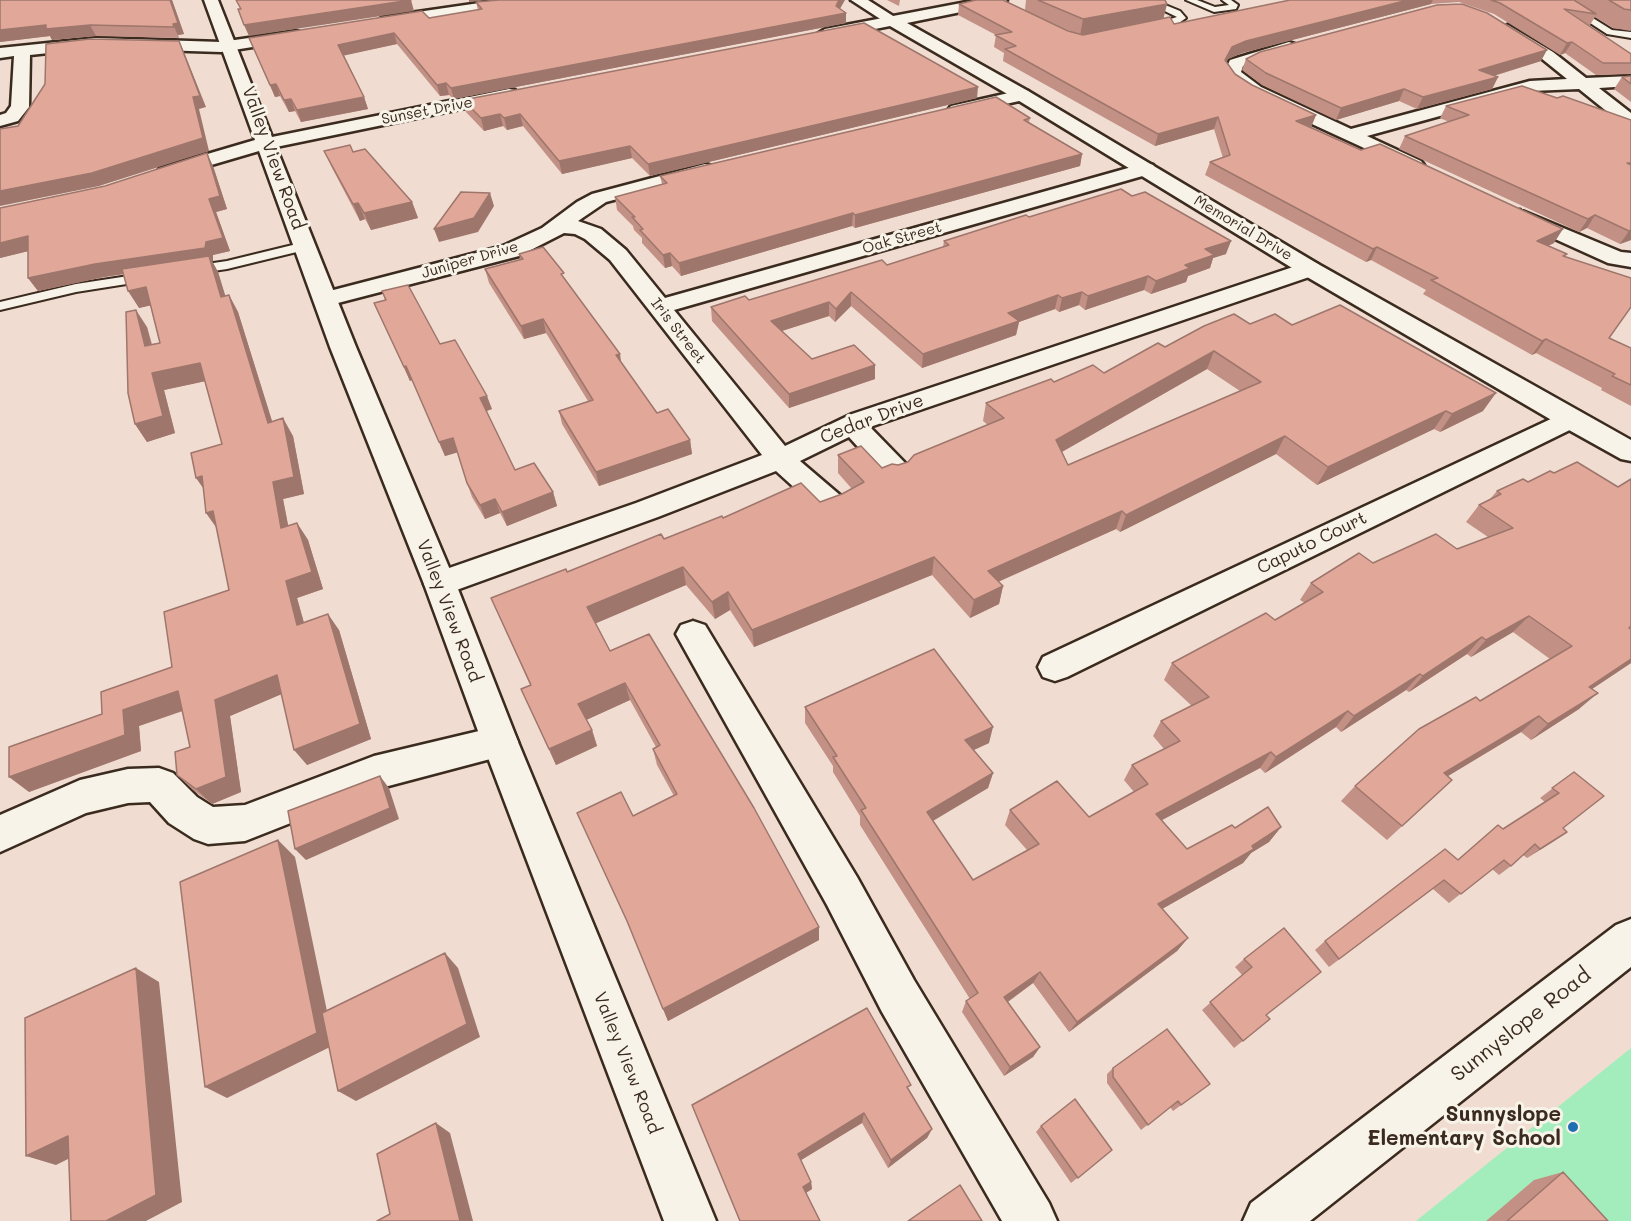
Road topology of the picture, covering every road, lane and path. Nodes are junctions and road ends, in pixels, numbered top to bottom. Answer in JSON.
{"nodes":[{"id":1,"x":212,"y":0,"type":"edge"},
{"id":2,"x":544,"y":0,"type":"edge"},
{"id":3,"x":858,"y":0,"type":"edge"},
{"id":4,"x":1146,"y":0,"type":"edge"},
{"id":5,"x":1190,"y":0,"type":"edge"},
{"id":6,"x":1226,"y":0,"type":"edge"},
{"id":7,"x":1559,"y":0,"type":"edge"},
{"id":8,"x":991,"y":2,"type":"edge"},
{"id":9,"x":449,"y":5,"type":"edge"},
{"id":10,"x":473,"y":7,"type":"junction"},
{"id":11,"x":893,"y":21,"type":"junction"},
{"id":12,"x":487,"y":23,"type":"edge"},
{"id":13,"x":1497,"y":24,"type":"edge"},
{"id":14,"x":363,"y":25,"type":"edge"},
{"id":15,"x":1138,"y":31,"type":"edge"},
{"id":16,"x":310,"y":34,"type":"edge"},
{"id":17,"x":1631,"y":35,"type":"edge"},
{"id":18,"x":804,"y":38,"type":"edge"},
{"id":19,"x":1306,"y":43,"type":"edge"},
{"id":20,"x":230,"y":46,"type":"junction"},
{"id":21,"x":22,"y":50,"type":"junction"},
{"id":22,"x":0,"y":53,"type":"edge"},
{"id":23,"x":1631,"y":81,"type":"edge"},
{"id":24,"x":1582,"y":83,"type":"junction"},
{"id":25,"x":530,"y":90,"type":"edge"},
{"id":26,"x":1022,"y":95,"type":"junction"},
{"id":27,"x":942,"y":114,"type":"edge"},
{"id":28,"x":0,"y":121,"type":"edge"},
{"id":29,"x":1631,"y":122,"type":"edge"},
{"id":30,"x":1349,"y":135,"type":"junction"},
{"id":31,"x":264,"y":144,"type":"junction"},
{"id":32,"x":727,"y":164,"type":"edge"},
{"id":33,"x":1146,"y":169,"type":"junction"},
{"id":34,"x":1435,"y":175,"type":"edge"},
{"id":35,"x":147,"y":179,"type":"edge"},
{"id":36,"x":1499,"y":205,"type":"edge"},
{"id":37,"x":560,"y":226,"type":"junction"},
{"id":38,"x":305,"y":246,"type":"junction"},
{"id":39,"x":1631,"y":260,"type":"edge"},
{"id":40,"x":1310,"y":269,"type":"junction"},
{"id":41,"x":180,"y":272,"type":"edge"},
{"id":42,"x":158,"y":275,"type":"edge"},
{"id":43,"x":326,"y":299,"type":"junction"},
{"id":44,"x":0,"y":306,"type":"edge"},
{"id":45,"x":658,"y":307,"type":"junction"},
{"id":46,"x":1570,"y":419,"type":"junction"},
{"id":47,"x":852,"y":424,"type":"junction"},
{"id":48,"x":1631,"y":452,"type":"edge"},
{"id":49,"x":780,"y":459,"type":"junction"},
{"id":50,"x":896,"y":471,"type":"edge"},
{"id":51,"x":830,"y":503,"type":"edge"},
{"id":52,"x":440,"y":584,"type":"junction"},
{"id":53,"x":693,"y":634,"type":"dead end"},
{"id":54,"x":1055,"y":667,"type":"dead end"},
{"id":55,"x":500,"y":742,"type":"junction"},
{"id":56,"x":0,"y":834,"type":"edge"},
{"id":57,"x":1631,"y":940,"type":"edge"},
{"id":58,"x":690,"y":1221,"type":"edge"},
{"id":59,"x":1031,"y":1221,"type":"edge"},
{"id":60,"x":1269,"y":1221,"type":"edge"}],
"edges":[{"from":1,"to":20,"type":"street","name":"Valley View Road"},
{"from":2,"to":10,"type":"street"},
{"from":3,"to":11,"type":"street","name":"Memorial Drive"},
{"from":4,"to":15,"type":"lane"},
{"from":5,"to":6,"type":"lane"},
{"from":7,"to":17,"type":"lane"},
{"from":8,"to":11,"type":"street"},
{"from":9,"to":10,"type":"street"},
{"from":9,"to":14,"type":"street"},
{"from":10,"to":12,"type":"street"},
{"from":11,"to":18,"type":"street"},
{"from":11,"to":26,"type":"street","name":"Memorial Drive"},
{"from":13,"to":24,"type":"street"},
{"from":16,"to":20,"type":"street"},
{"from":19,"to":30,"type":"street"},
{"from":20,"to":21,"type":"street"},
{"from":20,"to":31,"type":"street","name":"Valley View Road"},
{"from":21,"to":22,"type":"street"},
{"from":21,"to":28,"type":"street"},
{"from":23,"to":24,"type":"street"},
{"from":24,"to":29,"type":"street"},
{"from":24,"to":30,"type":"street"},
{"from":25,"to":31,"type":"street","name":"Sunset Drive"},
{"from":26,"to":27,"type":"street"},
{"from":26,"to":33,"type":"street","name":"Memorial Drive"},
{"from":30,"to":34,"type":"street"},
{"from":31,"to":35,"type":"street","name":"Sunset Drive"},
{"from":31,"to":38,"type":"street","name":"Valley View Road"},
{"from":32,"to":37,"type":"street","name":"Juniper Drive"},
{"from":33,"to":40,"type":"street","name":"Memorial Drive"},
{"from":33,"to":45,"type":"street","name":"Oak Street"},
{"from":36,"to":39,"type":"street"},
{"from":37,"to":43,"type":"street","name":"Juniper Drive"},
{"from":37,"to":45,"type":"street","name":"Iris Street"},
{"from":38,"to":41,"type":"lane"},
{"from":38,"to":43,"type":"street","name":"Valley View Road"},
{"from":40,"to":46,"type":"street","name":"Memorial Drive"},
{"from":40,"to":47,"type":"street","name":"Cedar Drive"},
{"from":42,"to":44,"type":"lane"},
{"from":43,"to":52,"type":"street","name":"Valley View Road"},
{"from":45,"to":49,"type":"street","name":"Iris Street"},
{"from":46,"to":48,"type":"street","name":"Memorial Drive"},
{"from":46,"to":54,"type":"street","name":"Caputo Court"},
{"from":47,"to":49,"type":"street","name":"Cedar Drive"},
{"from":47,"to":50,"type":"street"},
{"from":49,"to":51,"type":"street","name":"Iris Street"},
{"from":49,"to":52,"type":"street","name":"Cedar Drive"},
{"from":52,"to":55,"type":"street","name":"Valley View Road"},
{"from":53,"to":59,"type":"street"},
{"from":55,"to":56,"type":"street"},
{"from":55,"to":58,"type":"street","name":"Valley View Road"},
{"from":57,"to":60,"type":"street","name":"Sunnyslope Road"}]}
